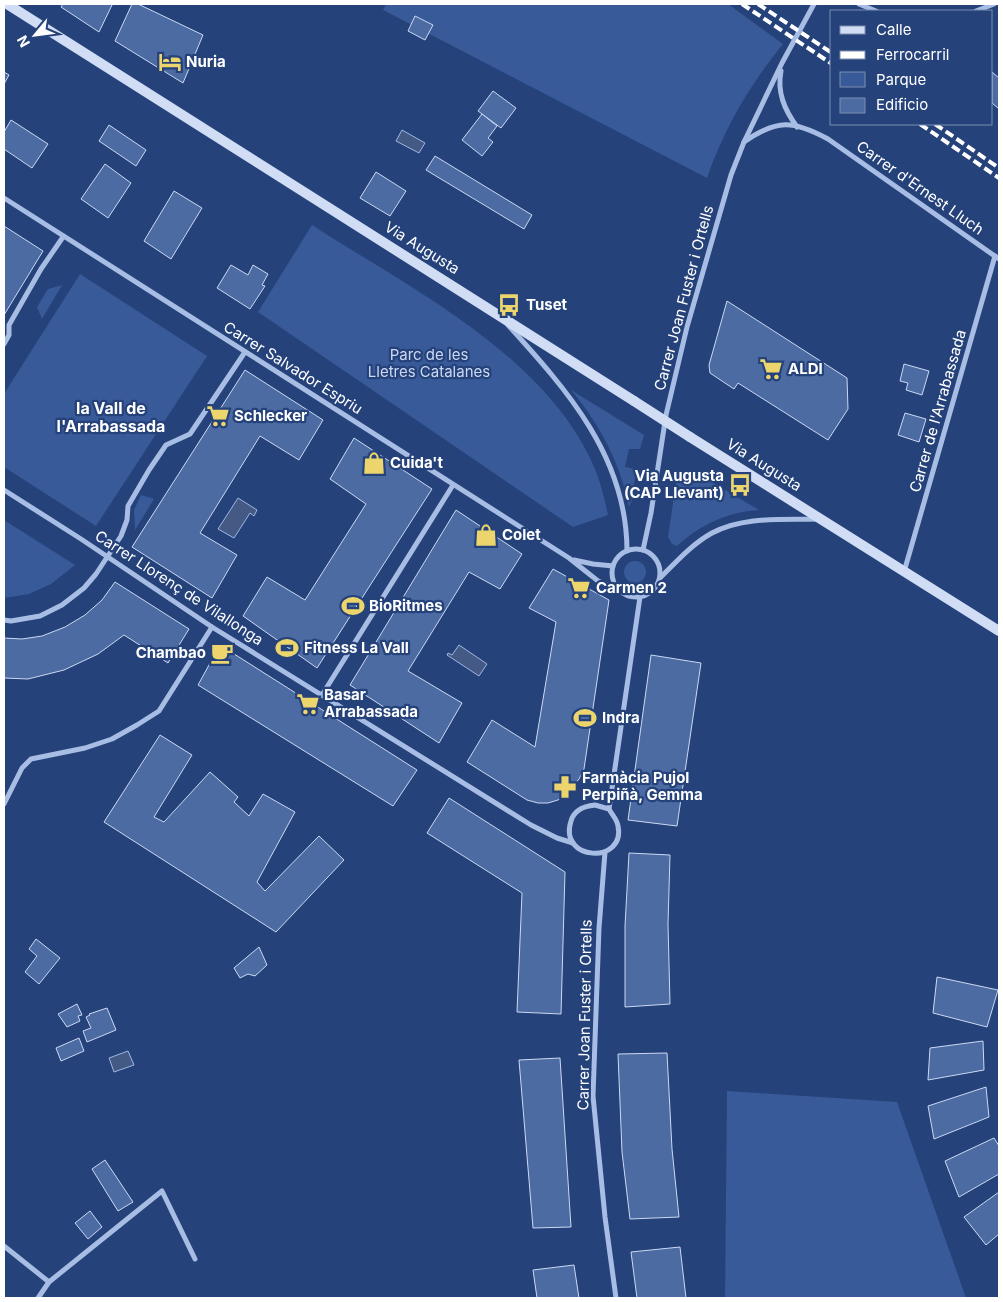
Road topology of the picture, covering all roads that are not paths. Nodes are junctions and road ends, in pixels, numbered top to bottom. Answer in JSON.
{"nodes":[{"id":1,"x":7,"y":4,"type":"edge"},
{"id":2,"x":814,"y":4,"type":"edge"},
{"id":3,"x":859,"y":4,"type":"edge"},
{"id":4,"x":994,"y":4,"type":"edge"},
{"id":5,"x":874,"y":10,"type":"edge"},
{"id":6,"x":979,"y":10,"type":"edge"},
{"id":7,"x":782,"y":63,"type":"junction"},
{"id":8,"x":797,"y":127,"type":"junction"},
{"id":9,"x":744,"y":142,"type":"junction"},
{"id":10,"x":4,"y":198,"type":"edge"},
{"id":11,"x":63,"y":237,"type":"junction"},
{"id":12,"x":997,"y":257,"type":"edge"},
{"id":13,"x":500,"y":317,"type":"junction"},
{"id":14,"x":4,"y":344,"type":"edge"},
{"id":15,"x":245,"y":352,"type":"junction"},
{"id":16,"x":453,"y":485,"type":"junction"},
{"id":17,"x":4,"y":490,"type":"edge"},
{"id":18,"x":820,"y":519,"type":"junction"},
{"id":19,"x":643,"y":550,"type":"junction"},
{"id":20,"x":626,"y":551,"type":"junction"},
{"id":21,"x":107,"y":557,"type":"junction"},
{"id":22,"x":569,"y":558,"type":"junction"},
{"id":23,"x":613,"y":566,"type":"junction"},
{"id":24,"x":904,"y":572,"type":"junction"},
{"id":25,"x":660,"y":578,"type":"junction"},
{"id":26,"x":619,"y":590,"type":"junction"},
{"id":27,"x":640,"y":597,"type":"junction"},
{"id":28,"x":4,"y":620,"type":"edge"},
{"id":29,"x":212,"y":627,"type":"junction"},
{"id":30,"x":999,"y":631,"type":"edge"},
{"id":31,"x":322,"y":695,"type":"junction"},
{"id":32,"x":4,"y":804,"type":"edge"},
{"id":33,"x":609,"y":809,"type":"junction"},
{"id":34,"x":573,"y":843,"type":"junction"},
{"id":35,"x":605,"y":852,"type":"junction"},
{"id":36,"x":4,"y":1246,"type":"edge"},
{"id":37,"x":195,"y":1259,"type":"dead end"},
{"id":38,"x":50,"y":1282,"type":"junction"},
{"id":39,"x":38,"y":1298,"type":"edge"},
{"id":40,"x":616,"y":1298,"type":"edge"}],
"edges":[{"from":1,"to":13,"type":"main road","name":"Via Augusta"},
{"from":2,"to":7,"type":"street","name":"Carrer Joan Fuster i Ortells"},
{"from":3,"to":5,"type":"street"},
{"from":4,"to":6,"type":"street"},
{"from":7,"to":8,"type":"street","name":"Carrer Joan Fuster i Ortells"},
{"from":7,"to":9,"type":"street","name":"Carrer Joan Fuster i Ortells"},
{"from":8,"to":9,"type":"street","name":"Carrer d'Ernest Lluch"},
{"from":8,"to":12,"type":"street","name":"Carrer d'Ernest Lluch"},
{"from":9,"to":19,"type":"street","name":"Carrer Joan Fuster i Ortells"},
{"from":10,"to":11,"type":"street","name":"Carrer Salvador Espriu"},
{"from":11,"to":14,"type":"street"},
{"from":11,"to":15,"type":"street","name":"Carrer Salvador Espriu"},
{"from":12,"to":24,"type":"street","name":"Carrer de l'Arrabassada"},
{"from":13,"to":18,"type":"main road","name":"Via Augusta","bridge":true},
{"from":13,"to":20,"type":"street"},
{"from":15,"to":16,"type":"street","name":"Carrer Salvador Espriu"},
{"from":15,"to":21,"type":"street"},
{"from":16,"to":22,"type":"street","name":"Carrer Salvador Espriu"},
{"from":16,"to":31,"type":"street"},
{"from":17,"to":21,"type":"street","name":"Carrer Llorenç de Vilallonga"},
{"from":18,"to":24,"type":"main road","name":"Via Augusta"},
{"from":18,"to":25,"type":"street"},
{"from":19,"to":20,"type":"street"},
{"from":19,"to":25,"type":"street"},
{"from":20,"to":23,"type":"street"},
{"from":21,"to":28,"type":"street"},
{"from":21,"to":29,"type":"street","name":"Carrer Llorenç de Vilallonga"},
{"from":22,"to":23,"type":"street","name":"Carrer Salvador Espriu"},
{"from":22,"to":26,"type":"street","name":"Carrer Salvador Espriu"},
{"from":23,"to":26,"type":"street"},
{"from":24,"to":30,"type":"main road","name":"Via Augusta"},
{"from":25,"to":27,"type":"street"},
{"from":26,"to":27,"type":"street"},
{"from":27,"to":33,"type":"street"},
{"from":29,"to":31,"type":"street","name":"Carrer Llorenç de Vilallonga"},
{"from":29,"to":32,"type":"street"},
{"from":31,"to":34,"type":"street","name":"Carrer Llorenç de Vilallonga"},
{"from":33,"to":34,"type":"street"},
{"from":33,"to":35,"type":"street"},
{"from":34,"to":35,"type":"street"},
{"from":35,"to":40,"type":"street","name":"Carrer Joan Fuster i Ortells"},
{"from":36,"to":38,"type":"street"},
{"from":37,"to":38,"type":"street"},
{"from":38,"to":39,"type":"street"}]}
